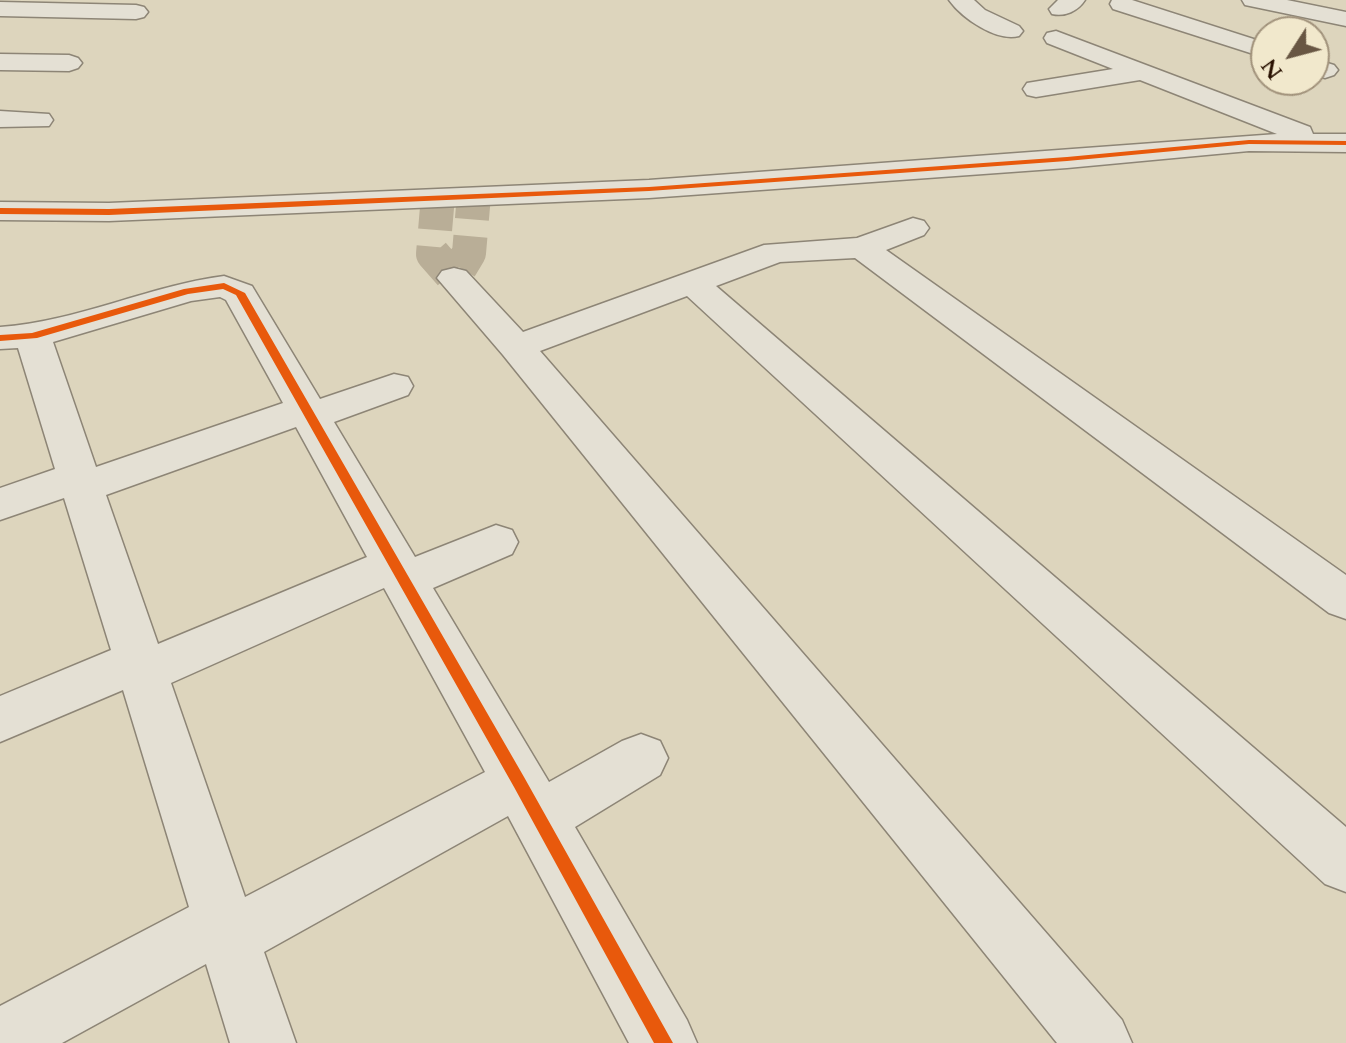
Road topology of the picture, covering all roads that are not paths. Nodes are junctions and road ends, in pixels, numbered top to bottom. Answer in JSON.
{"nodes":[{"id":1,"x":125,"y":0,"type":"edge"},
{"id":2,"x":960,"y":0,"type":"edge"},
{"id":3,"x":1253,"y":0,"type":"edge"},
{"id":4,"x":1121,"y":4,"type":"dead end"},
{"id":5,"x":1209,"y":5,"type":"dead end"},
{"id":6,"x":0,"y":9,"type":"edge"},
{"id":7,"x":1346,"y":19,"type":"edge"},
{"id":8,"x":1174,"y":21,"type":"junction"},
{"id":9,"x":1011,"y":31,"type":"dead end"},
{"id":10,"x":1056,"y":38,"type":"dead end"},
{"id":11,"x":1250,"y":46,"type":"edge"},
{"id":12,"x":0,"y":62,"type":"edge"},
{"id":13,"x":69,"y":63,"type":"dead end"},
{"id":14,"x":1144,"y":72,"type":"junction"},
{"id":15,"x":1036,"y":89,"type":"dead end"},
{"id":16,"x":0,"y":119,"type":"edge"},
{"id":17,"x":39,"y":120,"type":"dead end"},
{"id":18,"x":1335,"y":142,"type":"edge"},
{"id":19,"x":0,"y":211,"type":"edge"},
{"id":20,"x":913,"y":228,"type":"dead end"},
{"id":21,"x":862,"y":248,"type":"junction"},
{"id":22,"x":454,"y":278,"type":"dead end"},
{"id":23,"x":692,"y":283,"type":"junction"},
{"id":24,"x":17,"y":337,"type":"edge"},
{"id":25,"x":516,"y":347,"type":"junction"},
{"id":26,"x":394,"y":386,"type":"dead end"},
{"id":27,"x":309,"y":413,"type":"junction"},
{"id":28,"x":79,"y":482,"type":"junction"},
{"id":29,"x":0,"y":504,"type":"edge"},
{"id":30,"x":496,"y":542,"type":"dead end"},
{"id":31,"x":400,"y":572,"type":"junction"},
{"id":32,"x":1346,"y":600,"type":"edge"},
{"id":33,"x":140,"y":667,"type":"junction"},
{"id":34,"x":0,"y":719,"type":"edge"},
{"id":35,"x":641,"y":758,"type":"dead end"},
{"id":36,"x":529,"y":800,"type":"junction"},
{"id":37,"x":1346,"y":864,"type":"edge"},
{"id":38,"x":226,"y":930,"type":"junction"},
{"id":39,"x":0,"y":1041,"type":"edge"},
{"id":40,"x":263,"y":1043,"type":"edge"},
{"id":41,"x":664,"y":1043,"type":"edge"},
{"id":42,"x":1099,"y":1043,"type":"edge"}],
"edges":[{"from":1,"to":6,"type":"street"},
{"from":2,"to":9,"type":"street"},
{"from":3,"to":7,"type":"street"},
{"from":4,"to":8,"type":"street"},
{"from":5,"to":8,"type":"street"},
{"from":8,"to":11,"type":"street"},
{"from":10,"to":14,"type":"street"},
{"from":12,"to":13,"type":"street"},
{"from":14,"to":15,"type":"street"},
{"from":14,"to":18,"type":"street"},
{"from":16,"to":17,"type":"street"},
{"from":18,"to":19,"type":"street"},
{"from":20,"to":21,"type":"street"},
{"from":21,"to":23,"type":"street"},
{"from":21,"to":32,"type":"street"},
{"from":22,"to":25,"type":"street"},
{"from":23,"to":25,"type":"street"},
{"from":23,"to":37,"type":"street"},
{"from":24,"to":27,"type":"street"},
{"from":24,"to":28,"type":"street"},
{"from":25,"to":42,"type":"street"},
{"from":26,"to":27,"type":"street"},
{"from":27,"to":28,"type":"street"},
{"from":27,"to":31,"type":"street"},
{"from":28,"to":29,"type":"street"},
{"from":28,"to":33,"type":"street"},
{"from":30,"to":31,"type":"street"},
{"from":31,"to":33,"type":"street"},
{"from":31,"to":36,"type":"street"},
{"from":33,"to":34,"type":"street"},
{"from":33,"to":38,"type":"street"},
{"from":35,"to":36,"type":"street"},
{"from":36,"to":38,"type":"street"},
{"from":36,"to":41,"type":"street"},
{"from":38,"to":39,"type":"street"},
{"from":38,"to":40,"type":"street"}]}
